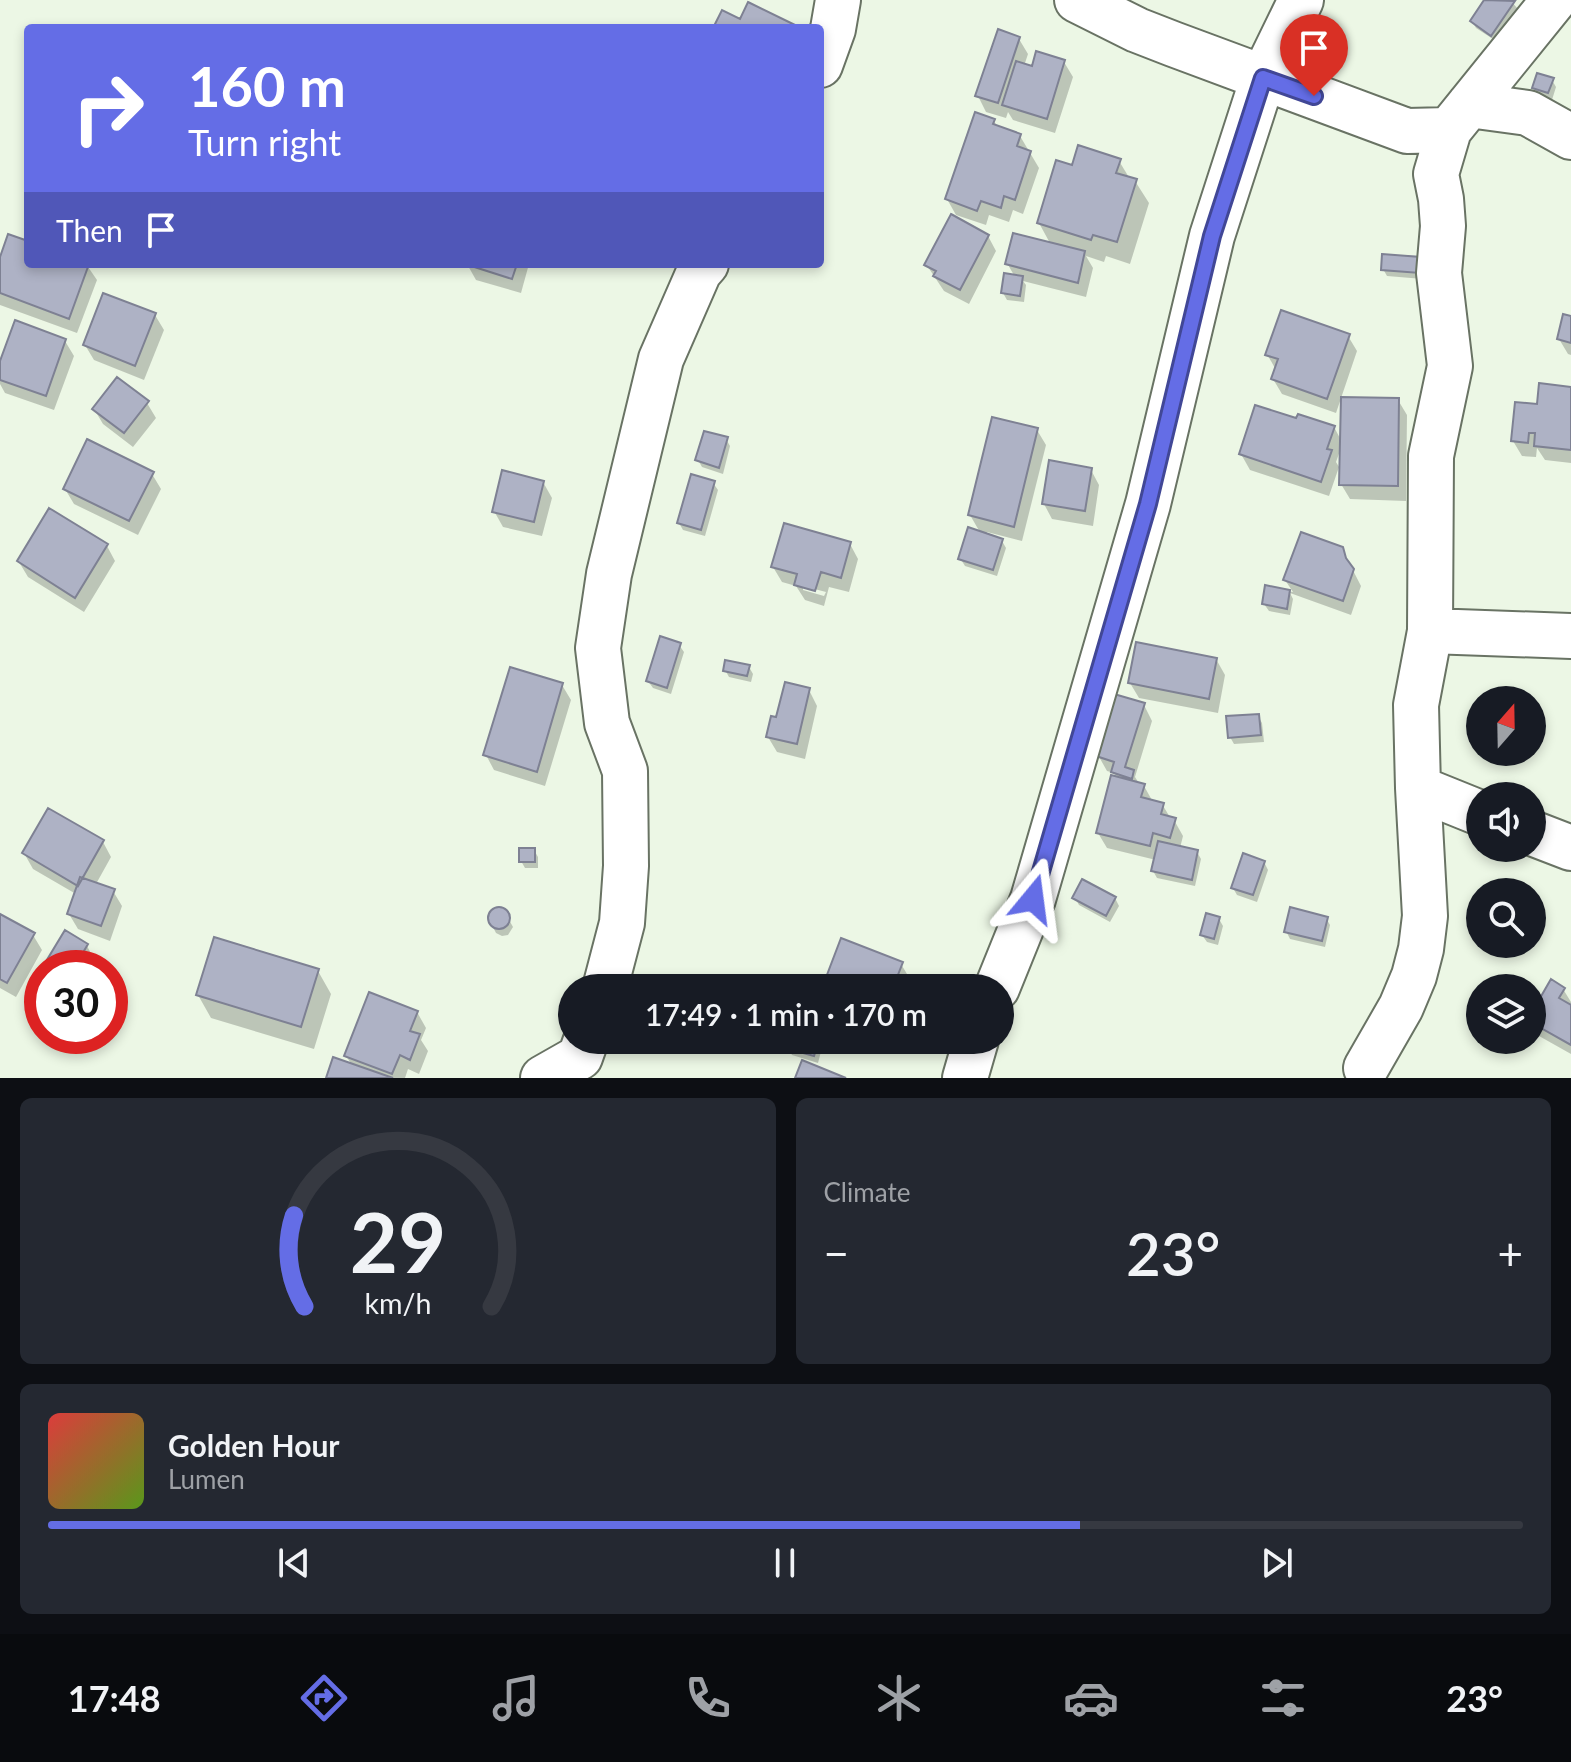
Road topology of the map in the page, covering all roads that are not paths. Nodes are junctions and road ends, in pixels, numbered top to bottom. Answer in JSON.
{"nodes":[{"id":1,"x":838,"y":0,"type":"edge"},
{"id":2,"x":1077,"y":0,"type":"edge"},
{"id":3,"x":1301,"y":0,"type":"edge"},
{"id":4,"x":1554,"y":0,"type":"edge"},
{"id":5,"x":824,"y":54,"type":"edge"},
{"id":6,"x":1263,"y":78,"type":"junction"},
{"id":7,"x":1442,"y":122,"type":"junction"},
{"id":8,"x":1571,"y":137,"type":"edge"},
{"id":9,"x":702,"y":268,"type":"edge"},
{"id":10,"x":1430,"y":631,"type":"junction"},
{"id":11,"x":1571,"y":636,"type":"edge"},
{"id":12,"x":1418,"y":788,"type":"junction"},
{"id":13,"x":1466,"y":807,"type":"edge"},
{"id":14,"x":1546,"y":838,"type":"edge"},
{"id":15,"x":1571,"y":848,"type":"edge"},
{"id":16,"x":609,"y":974,"type":"edge"},
{"id":17,"x":1003,"y":974,"type":"edge"},
{"id":18,"x":581,"y":1054,"type":"edge"},
{"id":19,"x":972,"y":1054,"type":"edge"},
{"id":20,"x":1366,"y":1068,"type":"dead end"},
{"id":21,"x":543,"y":1078,"type":"edge"},
{"id":22,"x":965,"y":1078,"type":"edge"}],
"edges":[{"from":1,"to":5,"type":"street"},
{"from":2,"to":6,"type":"street"},
{"from":3,"to":6,"type":"street"},
{"from":4,"to":7,"type":"street"},
{"from":6,"to":7,"type":"street"},
{"from":6,"to":17,"type":"street"},
{"from":7,"to":8,"type":"street"},
{"from":7,"to":10,"type":"street"},
{"from":9,"to":16,"type":"street"},
{"from":10,"to":11,"type":"street"},
{"from":10,"to":12,"type":"street"},
{"from":12,"to":13,"type":"street"},
{"from":12,"to":20,"type":"street"},
{"from":14,"to":15,"type":"street"},
{"from":18,"to":21,"type":"street"},
{"from":19,"to":22,"type":"street"}]}
